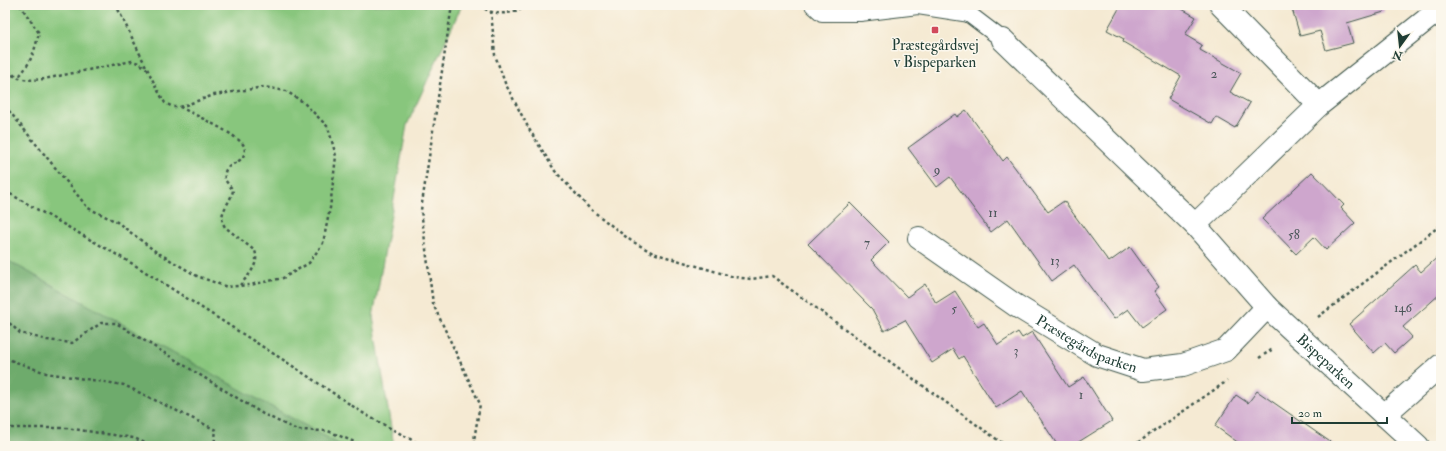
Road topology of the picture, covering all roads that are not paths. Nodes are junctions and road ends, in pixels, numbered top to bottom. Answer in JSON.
{"nodes":[{"id":1,"x":813,"y":5,"type":"edge"},
{"id":2,"x":1220,"y":5,"type":"edge"},
{"id":3,"x":1441,"y":8,"type":"edge"},
{"id":4,"x":964,"y":9,"type":"edge"},
{"id":5,"x":1002,"y":40,"type":"joint"},
{"id":6,"x":1319,"y":105,"type":"junction"},
{"id":7,"x":1195,"y":225,"type":"junction"},
{"id":8,"x":920,"y":238,"type":"dead end"},
{"id":9,"x":1268,"y":307,"type":"junction"},
{"id":10,"x":1441,"y":365,"type":"edge"},
{"id":11,"x":1384,"y":415,"type":"junction"},
{"id":12,"x":1418,"y":446,"type":"edge"}],
"edges":[{"from":1,"to":4,"type":"lane"},
{"from":2,"to":6,"type":"street"},
{"from":3,"to":6,"type":"street"},
{"from":4,"to":5,"type":"lane"},
{"from":5,"to":7,"type":"street"},
{"from":6,"to":7,"type":"street"},
{"from":7,"to":9,"type":"street"},
{"from":8,"to":9,"type":"street","name":"Præstegårdsparken"},
{"from":9,"to":11,"type":"street","name":"Bispeparken"},
{"from":10,"to":11,"type":"street"},
{"from":11,"to":12,"type":"street","name":"Bispeparken"}]}
